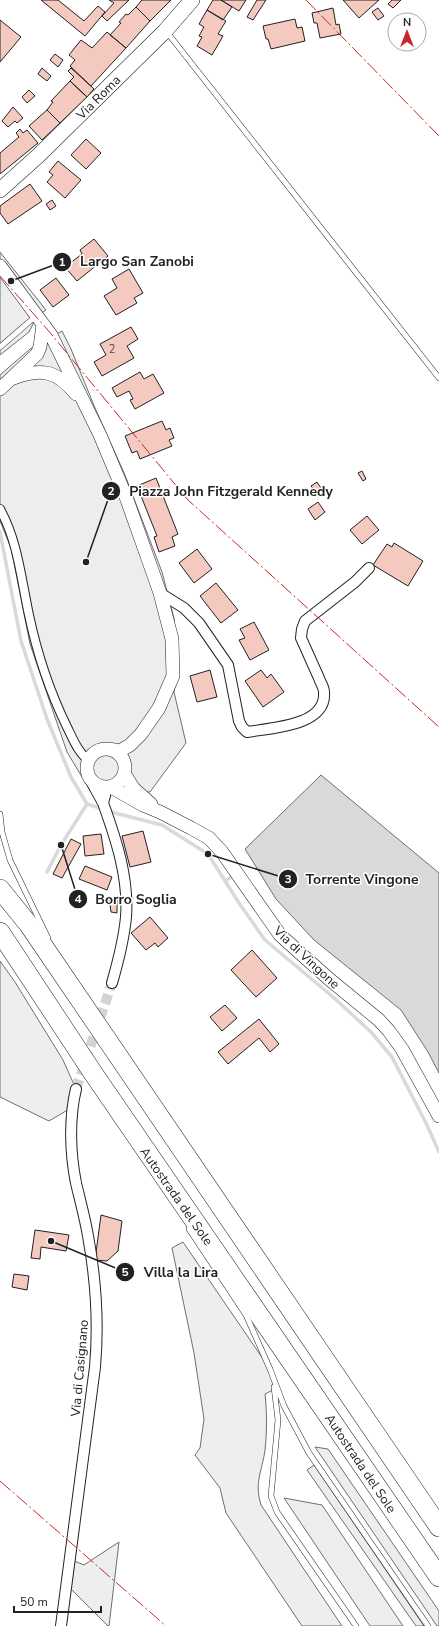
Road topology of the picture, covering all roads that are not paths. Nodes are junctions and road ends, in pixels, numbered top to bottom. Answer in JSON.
{"nodes":[{"id":1,"x":192,"y":0,"type":"edge"},
{"id":2,"x":166,"y":31,"type":"junction"},
{"id":3,"x":0,"y":190,"type":"edge"},
{"id":4,"x":0,"y":266,"type":"edge"},
{"id":5,"x":40,"y":320,"type":"junction"},
{"id":6,"x":0,"y":347,"type":"edge"},
{"id":7,"x":439,"y":378,"type":"edge"},
{"id":8,"x":11,"y":379,"type":"junction"},
{"id":9,"x":0,"y":389,"type":"edge"},
{"id":10,"x":85,"y":405,"type":"junction"},
{"id":11,"x":0,"y":509,"type":"edge"},
{"id":12,"x":369,"y":568,"type":"dead end"},
{"id":13,"x":160,"y":593,"type":"junction"},
{"id":14,"x":141,"y":734,"type":"junction"},
{"id":15,"x":110,"y":749,"type":"junction"},
{"id":16,"x":88,"y":760,"type":"junction"},
{"id":17,"x":125,"y":773,"type":"junction"},
{"id":18,"x":91,"y":781,"type":"junction"},
{"id":19,"x":109,"y":788,"type":"junction"},
{"id":20,"x":103,"y":803,"type":"junction"},
{"id":21,"x":160,"y":812,"type":"junction"},
{"id":22,"x":0,"y":814,"type":"edge"},
{"id":23,"x":0,"y":889,"type":"edge"},
{"id":24,"x":0,"y":932,"type":"edge"},
{"id":25,"x":51,"y":943,"type":"dead end"},
{"id":26,"x":58,"y":956,"type":"dead end"},
{"id":27,"x":112,"y":983,"type":"tunnel mouth"},
{"id":28,"x":78,"y":996,"type":"junction"},
{"id":29,"x":93,"y":1073,"type":"junction"},
{"id":30,"x":76,"y":1089,"type":"tunnel mouth"},
{"id":31,"x":439,"y":1116,"type":"edge"},
{"id":32,"x":158,"y":1178,"type":"dead end"},
{"id":33,"x":184,"y":1222,"type":"dead end"},
{"id":34,"x":274,"y":1380,"type":"junction"},
{"id":35,"x":439,"y":1527,"type":"edge"},
{"id":36,"x":439,"y":1577,"type":"edge"},
{"id":37,"x":61,"y":1626,"type":"edge"},
{"id":38,"x":356,"y":1626,"type":"edge"},
{"id":39,"x":428,"y":1626,"type":"edge"}],
"edges":[{"from":1,"to":2,"type":"main road","name":"Via Roma"},
{"from":2,"to":3,"type":"main road","name":"Via Roma"},
{"from":2,"to":7,"type":"lane"},
{"from":4,"to":5,"type":"street"},
{"from":5,"to":6,"type":"lane"},
{"from":5,"to":8,"type":"street"},
{"from":5,"to":10,"type":"street"},
{"from":8,"to":9,"type":"street"},
{"from":8,"to":10,"type":"street"},
{"from":10,"to":13,"type":"street"},
{"from":11,"to":16,"type":"street"},
{"from":12,"to":13,"type":"street"},
{"from":13,"to":14,"type":"street"},
{"from":14,"to":15,"type":"street"},
{"from":14,"to":17,"type":"street"},
{"from":15,"to":16,"type":"street"},
{"from":15,"to":17,"type":"street"},
{"from":16,"to":18,"type":"street"},
{"from":17,"to":19,"type":"street"},
{"from":17,"to":21,"type":"street","name":"Via di Vingone"},
{"from":18,"to":19,"type":"street"},
{"from":18,"to":20,"type":"street"},
{"from":19,"to":20,"type":"street"},
{"from":19,"to":21,"type":"street","name":"Via di Vingone"},
{"from":20,"to":27,"type":"street"},
{"from":21,"to":31,"type":"street","name":"Via di Vingone"},
{"from":22,"to":25,"type":"lane"},
{"from":23,"to":28,"type":"highway"},
{"from":24,"to":29,"type":"highway","name":"Autostrada del Sole"},
{"from":26,"to":28,"type":"lane"},
{"from":28,"to":35,"type":"highway"},
{"from":29,"to":32,"type":"lane"},
{"from":29,"to":36,"type":"highway","name":"Autostrada del Sole"},
{"from":30,"to":37,"type":"street","name":"Via di Casignano"},
{"from":33,"to":34,"type":"lane"},
{"from":34,"to":38,"type":"lane"},
{"from":34,"to":39,"type":"lane"}]}
